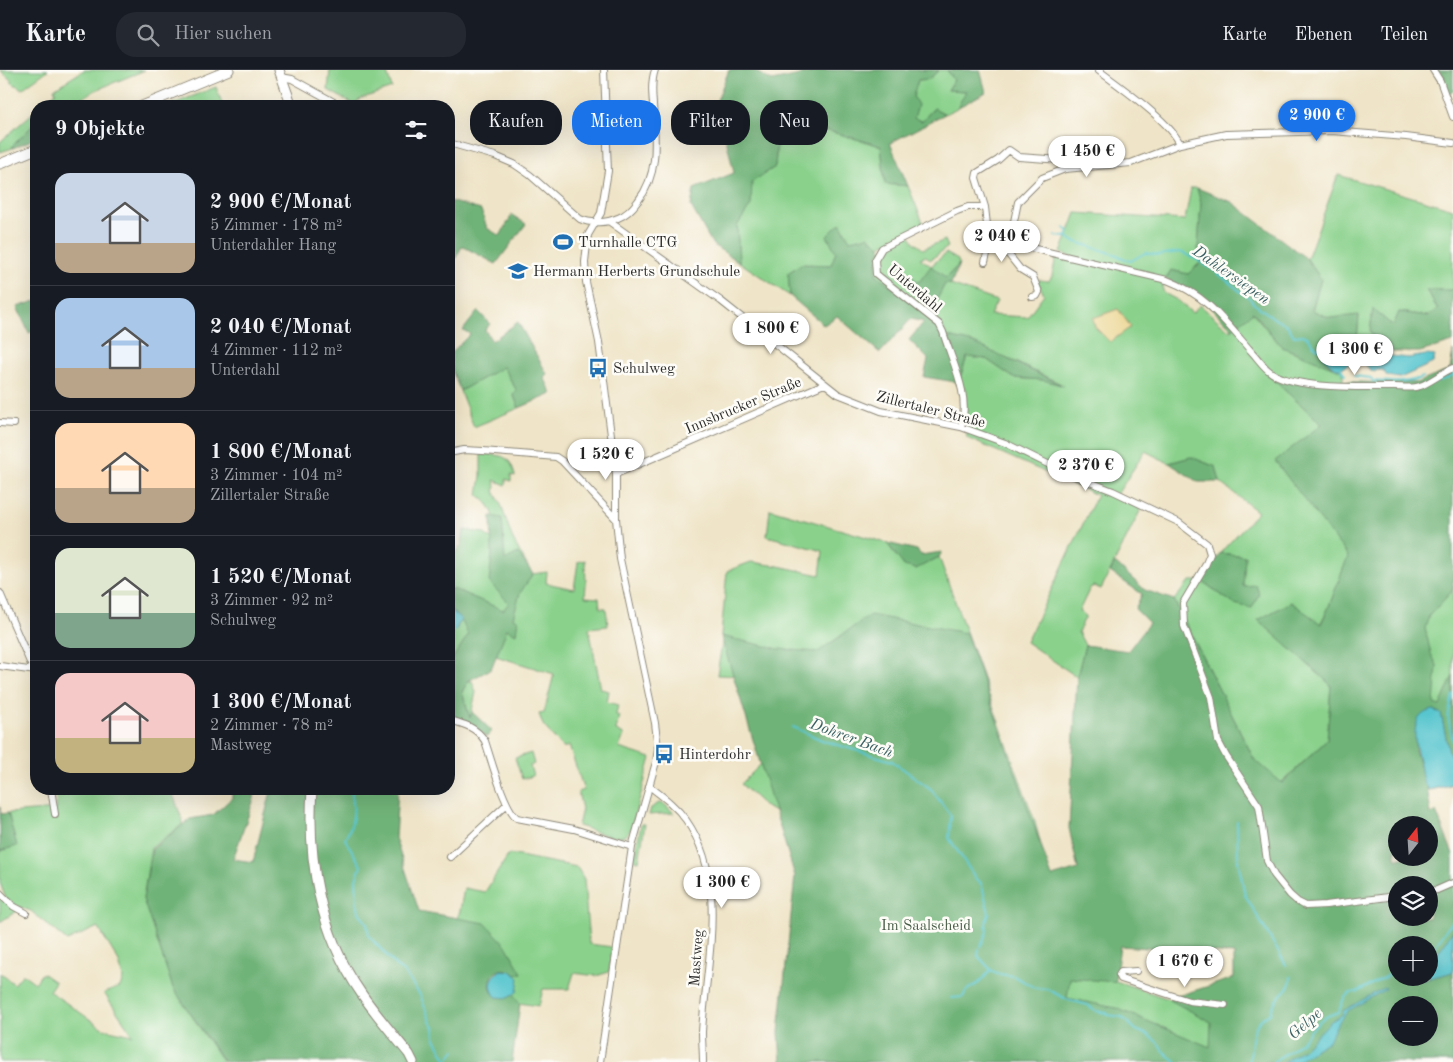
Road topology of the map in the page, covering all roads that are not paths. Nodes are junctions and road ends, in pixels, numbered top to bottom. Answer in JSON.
{"nodes":[{"id":1,"x":229,"y":70,"type":"edge"},
{"id":2,"x":604,"y":70,"type":"edge"},
{"id":3,"x":656,"y":70,"type":"edge"},
{"id":4,"x":1098,"y":70,"type":"edge"},
{"id":5,"x":1433,"y":70,"type":"edge"},
{"id":6,"x":280,"y":73,"type":"edge"},
{"id":7,"x":156,"y":100,"type":"edge"},
{"id":8,"x":290,"y":100,"type":"edge"},
{"id":9,"x":330,"y":100,"type":"edge"},
{"id":10,"x":1453,"y":117,"type":"edge"},
{"id":11,"x":1453,"y":143,"type":"edge"},
{"id":12,"x":1180,"y":144,"type":"junction"},
{"id":13,"x":455,"y":145,"type":"edge"},
{"id":14,"x":30,"y":152,"type":"edge"},
{"id":15,"x":0,"y":164,"type":"edge"},
{"id":16,"x":1079,"y":167,"type":"junction"},
{"id":17,"x":985,"y":206,"type":"junction"},
{"id":18,"x":596,"y":222,"type":"junction"},
{"id":19,"x":610,"y":222,"type":"junction"},
{"id":20,"x":989,"y":229,"type":"junction"},
{"id":21,"x":1011,"y":236,"type":"junction"},
{"id":22,"x":985,"y":262,"type":"dead end"},
{"id":23,"x":1032,"y":297,"type":"dead end"},
{"id":24,"x":1453,"y":368,"type":"edge"},
{"id":25,"x":824,"y":384,"type":"junction"},
{"id":26,"x":0,"y":423,"type":"edge"},
{"id":27,"x":14,"y":424,"type":"dead end"},
{"id":28,"x":961,"y":427,"type":"junction"},
{"id":29,"x":455,"y":452,"type":"edge"},
{"id":30,"x":616,"y":474,"type":"junction"},
{"id":31,"x":616,"y":518,"type":"junction"},
{"id":32,"x":0,"y":593,"type":"edge"},
{"id":33,"x":30,"y":660,"type":"edge"},
{"id":34,"x":0,"y":666,"type":"edge"},
{"id":35,"x":30,"y":672,"type":"edge"},
{"id":36,"x":455,"y":722,"type":"edge"},
{"id":37,"x":650,"y":786,"type":"junction"},
{"id":38,"x":52,"y":795,"type":"edge"},
{"id":39,"x":312,"y":795,"type":"edge"},
{"id":40,"x":507,"y":804,"type":"junction"},
{"id":41,"x":55,"y":814,"type":"dead end"},
{"id":42,"x":632,"y":847,"type":"junction"},
{"id":43,"x":450,"y":857,"type":"dead end"},
{"id":44,"x":1453,"y":883,"type":"edge"},
{"id":45,"x":1438,"y":890,"type":"edge"},
{"id":46,"x":0,"y":893,"type":"edge"},
{"id":47,"x":1388,"y":897,"type":"edge"},
{"id":48,"x":26,"y":913,"type":"dead end"},
{"id":49,"x":1136,"y":970,"type":"dead end"},
{"id":50,"x":1225,"y":1005,"type":"dead end"},
{"id":51,"x":413,"y":1062,"type":"edge"},
{"id":52,"x":600,"y":1062,"type":"edge"},
{"id":53,"x":703,"y":1062,"type":"edge"}],
"edges":[{"from":1,"to":7,"type":"main road"},
{"from":2,"to":18,"type":"street"},
{"from":3,"to":19,"type":"street"},
{"from":4,"to":12,"type":"street"},
{"from":5,"to":10,"type":"street"},
{"from":6,"to":8,"type":"main road"},
{"from":6,"to":9,"type":"street"},
{"from":11,"to":12,"type":"street"},
{"from":12,"to":16,"type":"street"},
{"from":13,"to":18,"type":"street"},
{"from":14,"to":15,"type":"main road"},
{"from":16,"to":17,"type":"street"},
{"from":16,"to":21,"type":"street"},
{"from":17,"to":20,"type":"street"},
{"from":17,"to":28,"type":"street","name":"Unterdahl"},
{"from":18,"to":19,"type":"street"},
{"from":18,"to":30,"type":"street"},
{"from":19,"to":25,"type":"street","name":"Zillertaler Straße"},
{"from":20,"to":21,"type":"street"},
{"from":20,"to":22,"type":"street"},
{"from":20,"to":23,"type":"street"},
{"from":21,"to":24,"type":"street"},
{"from":25,"to":28,"type":"street","name":"Zillertaler Straße"},
{"from":25,"to":30,"type":"street","name":"Innsbrucker Straße"},
{"from":26,"to":27,"type":"street"},
{"from":28,"to":47,"type":"street","name":"Zillertaler Straße"},
{"from":29,"to":31,"type":"street"},
{"from":30,"to":31,"type":"street"},
{"from":31,"to":37,"type":"street"},
{"from":32,"to":33,"type":"street"},
{"from":34,"to":35,"type":"street"},
{"from":36,"to":40,"type":"street"},
{"from":37,"to":42,"type":"street"},
{"from":37,"to":53,"type":"street","name":"Mastweg"},
{"from":38,"to":41,"type":"street"},
{"from":39,"to":51,"type":"main road"},
{"from":40,"to":42,"type":"street"},
{"from":40,"to":43,"type":"street"},
{"from":42,"to":52,"type":"street"},
{"from":44,"to":45,"type":"street"},
{"from":46,"to":48,"type":"street"},
{"from":49,"to":50,"type":"street"}]}
